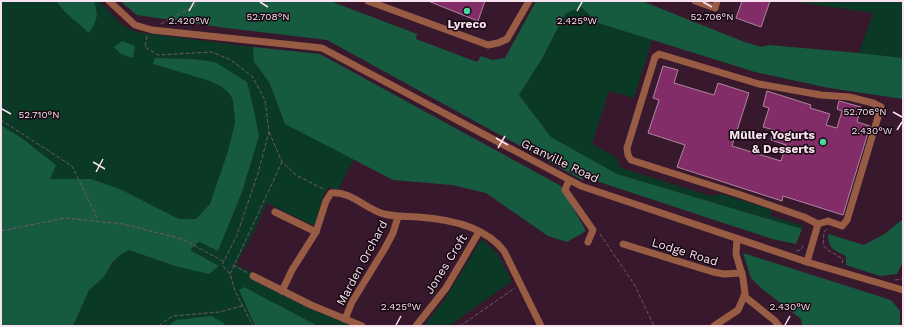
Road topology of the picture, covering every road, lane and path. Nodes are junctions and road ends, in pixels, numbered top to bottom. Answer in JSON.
{"nodes":[{"id":1,"x":108,"y":1,"type":"edge"},
{"id":2,"x":198,"y":1,"type":"edge"},
{"id":3,"x":368,"y":1,"type":"edge"},
{"id":4,"x":529,"y":1,"type":"edge"},
{"id":5,"x":695,"y":1,"type":"edge"},
{"id":6,"x":717,"y":1,"type":"edge"},
{"id":7,"x":150,"y":29,"type":"junction"},
{"id":8,"x":1,"y":120,"type":"edge"},
{"id":9,"x":268,"y":132,"type":"junction"},
{"id":10,"x":282,"y":162,"type":"junction"},
{"id":11,"x":569,"y":180,"type":"junction"},
{"id":12,"x":331,"y":193,"type":"junction"},
{"id":13,"x":275,"y":212,"type":"dead end"},
{"id":14,"x":398,"y":217,"type":"junction"},
{"id":15,"x":99,"y":221,"type":"junction"},
{"id":16,"x":831,"y":222,"type":"junction"},
{"id":17,"x":818,"y":224,"type":"junction"},
{"id":18,"x":1,"y":231,"type":"edge"},
{"id":19,"x":316,"y":232,"type":"junction"},
{"id":20,"x":479,"y":232,"type":"junction"},
{"id":21,"x":599,"y":233,"type":"dead end"},
{"id":22,"x":737,"y":239,"type":"junction"},
{"id":23,"x":588,"y":242,"type":"dead end"},
{"id":24,"x":623,"y":244,"type":"dead end"},
{"id":25,"x":223,"y":262,"type":"junction"},
{"id":26,"x":807,"y":262,"type":"junction"},
{"id":27,"x":233,"y":265,"type":"junction"},
{"id":28,"x":842,"y":265,"type":"dead end"},
{"id":29,"x":742,"y":272,"type":"junction"},
{"id":30,"x":230,"y":274,"type":"junction"},
{"id":31,"x":253,"y":276,"type":"joint"},
{"id":32,"x":520,"y":285,"type":"junction"},
{"id":33,"x":903,"y":290,"type":"edge"},
{"id":34,"x":282,"y":291,"type":"junction"},
{"id":35,"x":744,"y":296,"type":"junction"},
{"id":36,"x":243,"y":305,"type":"junction"},
{"id":37,"x":345,"y":320,"type":"junction"},
{"id":38,"x":159,"y":326,"type":"edge"},
{"id":39,"x":253,"y":326,"type":"edge"},
{"id":40,"x":362,"y":326,"type":"edge"},
{"id":41,"x":416,"y":326,"type":"edge"},
{"id":42,"x":460,"y":326,"type":"edge"},
{"id":43,"x":541,"y":326,"type":"edge"},
{"id":44,"x":654,"y":326,"type":"edge"},
{"id":45,"x":714,"y":326,"type":"edge"},
{"id":46,"x":779,"y":326,"type":"edge"}],
"edges":[{"from":1,"to":7,"type":"street","name":"Granville Road"},
{"from":2,"to":7,"type":"path"},
{"from":3,"to":4,"type":"street"},
{"from":5,"to":6,"type":"street"},
{"from":7,"to":9,"type":"path"},
{"from":7,"to":11,"type":"street","name":"Granville Road"},
{"from":8,"to":15,"type":"path"},
{"from":9,"to":10,"type":"path"},
{"from":9,"to":25,"type":"path"},
{"from":10,"to":12,"type":"path"},
{"from":10,"to":27,"type":"path"},
{"from":11,"to":22,"type":"street","name":"Granville Road"},
{"from":11,"to":23,"type":"street"},
{"from":12,"to":14,"type":"street"},
{"from":12,"to":19,"type":"street"},
{"from":13,"to":19,"type":"street"},
{"from":14,"to":20,"type":"street"},
{"from":14,"to":37,"type":"street","name":"Marden Orchard"},
{"from":15,"to":18,"type":"path"},
{"from":15,"to":25,"type":"path"},
{"from":16,"to":17,"type":"street"},
{"from":16,"to":17,"type":"street"},
{"from":16,"to":28,"type":"path"},
{"from":17,"to":26,"type":"street"},
{"from":19,"to":34,"type":"street"},
{"from":20,"to":32,"type":"street"},
{"from":20,"to":41,"type":"street","name":"Jones Croft"},
{"from":21,"to":44,"type":"path"},
{"from":22,"to":26,"type":"street","name":"Granville Road"},
{"from":22,"to":29,"type":"street","name":"Lodge Road"},
{"from":24,"to":29,"type":"street","name":"Lodge Road"},
{"from":25,"to":30,"type":"path"},
{"from":26,"to":33,"type":"street","name":"Granville Road"},
{"from":27,"to":30,"type":"path"},
{"from":27,"to":31,"type":"path"},
{"from":29,"to":35,"type":"street","name":"Lodge Road"},
{"from":30,"to":36,"type":"path"},
{"from":31,"to":34,"type":"street"},
{"from":32,"to":42,"type":"path"},
{"from":32,"to":43,"type":"street"},
{"from":34,"to":37,"type":"street"},
{"from":35,"to":45,"type":"street"},
{"from":35,"to":46,"type":"street"},
{"from":36,"to":38,"type":"path"},
{"from":36,"to":39,"type":"path"},
{"from":37,"to":40,"type":"street"}]}
